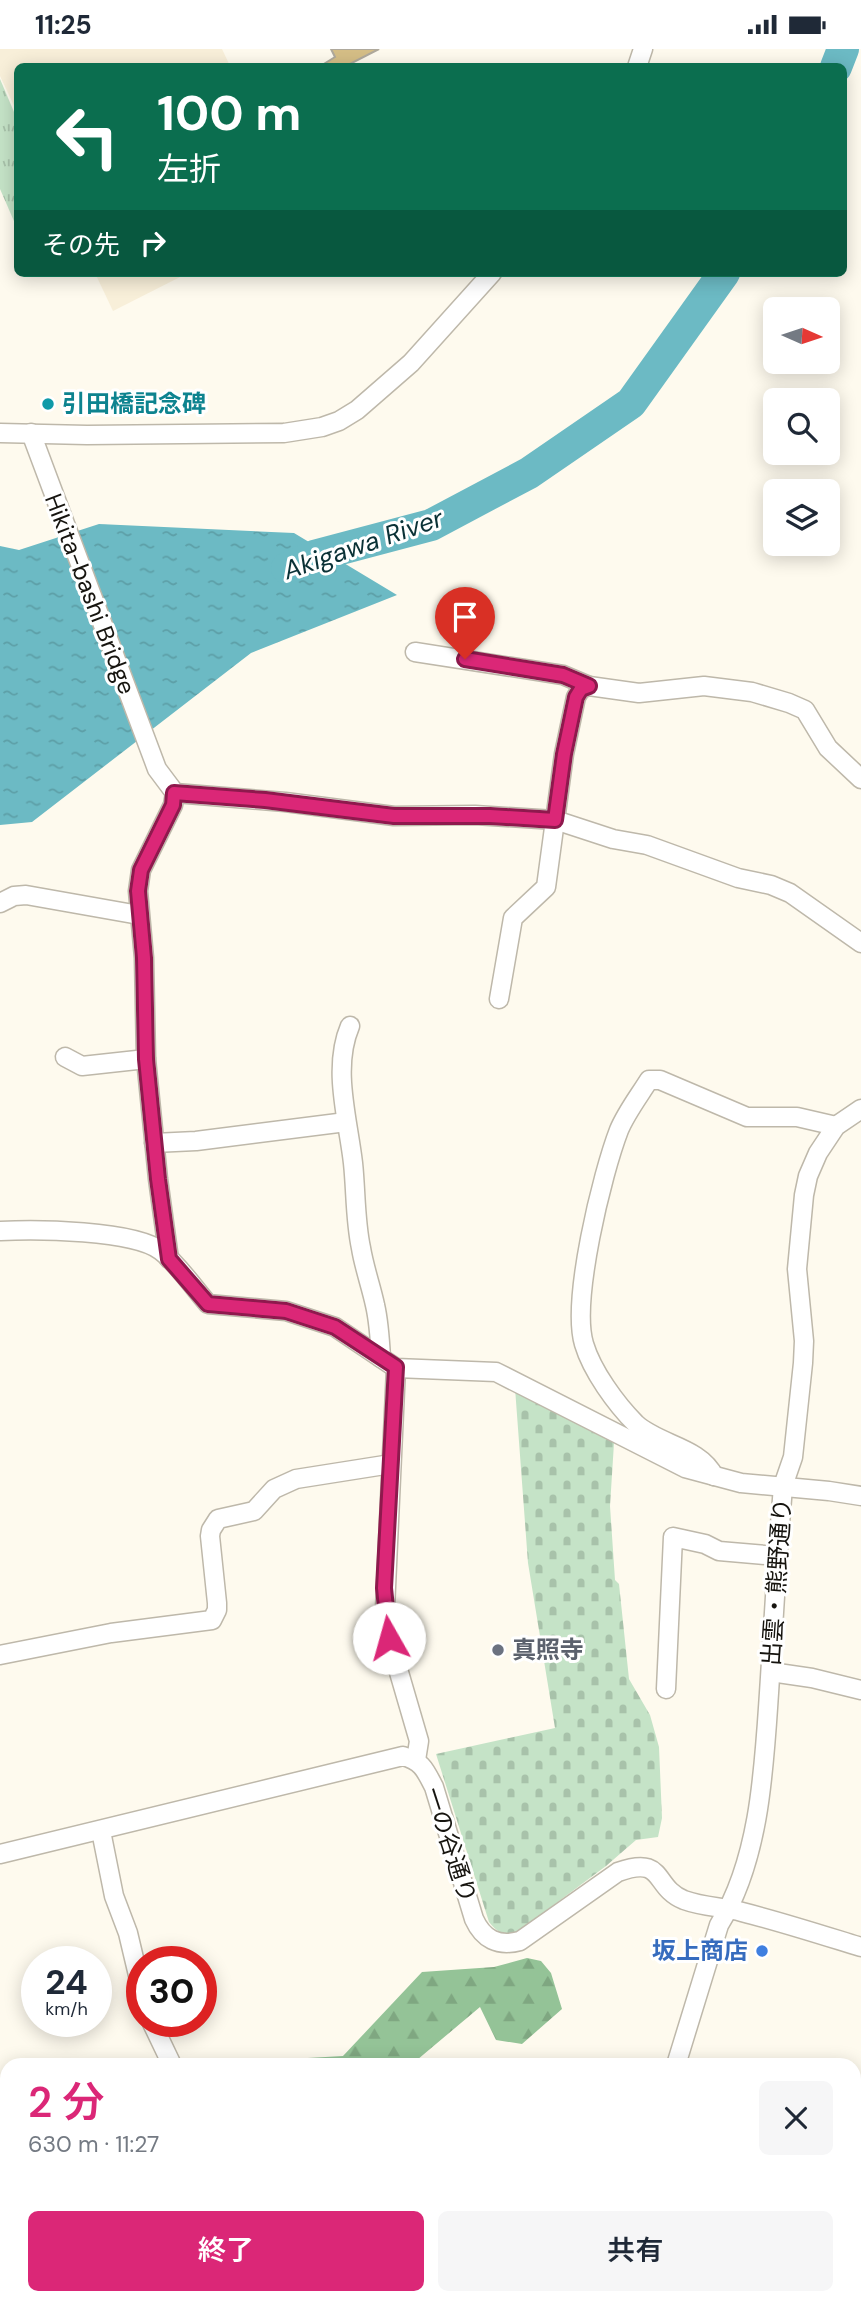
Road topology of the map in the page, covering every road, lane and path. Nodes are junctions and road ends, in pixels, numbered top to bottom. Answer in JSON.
{"nodes":[{"id":1,"x":488,"y":277,"type":"edge"},
{"id":2,"x":0,"y":433,"type":"edge"},
{"id":3,"x":33,"y":441,"type":"junction"},
{"id":4,"x":415,"y":652,"type":"dead end"},
{"id":5,"x":589,"y":686,"type":"junction"},
{"id":6,"x":861,"y":779,"type":"edge"},
{"id":7,"x":174,"y":793,"type":"junction"},
{"id":8,"x":555,"y":820,"type":"junction"},
{"id":9,"x":0,"y":903,"type":"edge"},
{"id":10,"x":139,"y":915,"type":"junction"},
{"id":11,"x":861,"y":943,"type":"edge"},
{"id":12,"x":499,"y":999,"type":"dead end"},
{"id":13,"x":350,"y":1026,"type":"dead end"},
{"id":14,"x":65,"y":1056,"type":"dead end"},
{"id":15,"x":146,"y":1059,"type":"junction"},
{"id":16,"x":861,"y":1109,"type":"edge"},
{"id":17,"x":346,"y":1122,"type":"junction"},
{"id":18,"x":836,"y":1126,"type":"junction"},
{"id":19,"x":154,"y":1143,"type":"junction"},
{"id":20,"x":0,"y":1231,"type":"edge"},
{"id":21,"x":169,"y":1259,"type":"junction"},
{"id":22,"x":389,"y":1363,"type":"junction"},
{"id":23,"x":390,"y":1464,"type":"junction"},
{"id":24,"x":714,"y":1476,"type":"junction"},
{"id":25,"x":783,"y":1486,"type":"junction"},
{"id":26,"x":861,"y":1496,"type":"edge"},
{"id":27,"x":778,"y":1556,"type":"junction"},
{"id":28,"x":0,"y":1655,"type":"edge"},
{"id":29,"x":771,"y":1672,"type":"junction"},
{"id":30,"x":666,"y":1689,"type":"dead end"},
{"id":31,"x":861,"y":1689,"type":"edge"},
{"id":32,"x":416,"y":1760,"type":"junction"},
{"id":33,"x":101,"y":1831,"type":"junction"},
{"id":34,"x":0,"y":1854,"type":"edge"},
{"id":35,"x":729,"y":1910,"type":"junction"},
{"id":36,"x":131,"y":1946,"type":"edge"},
{"id":37,"x":861,"y":1947,"type":"edge"},
{"id":38,"x":159,"y":2037,"type":"edge"},
{"id":39,"x":169,"y":2058,"type":"edge"},
{"id":40,"x":678,"y":2058,"type":"edge"}],
"edges":[{"from":1,"to":3,"type":"street"},
{"from":2,"to":3,"type":"street"},
{"from":3,"to":7,"type":"street","name":"Hikita-bashi Bridge"},
{"from":4,"to":5,"type":"street"},
{"from":5,"to":6,"type":"street"},
{"from":5,"to":8,"type":"street"},
{"from":7,"to":8,"type":"street"},
{"from":7,"to":10,"type":"street"},
{"from":8,"to":11,"type":"street"},
{"from":8,"to":12,"type":"street"},
{"from":9,"to":10,"type":"street"},
{"from":10,"to":15,"type":"street"},
{"from":13,"to":17,"type":"street"},
{"from":14,"to":15,"type":"street"},
{"from":15,"to":19,"type":"street"},
{"from":16,"to":18,"type":"street","name":"出雲・熊野通り"},
{"from":17,"to":19,"type":"street"},
{"from":17,"to":22,"type":"street"},
{"from":18,"to":24,"type":"street"},
{"from":18,"to":25,"type":"street","name":"出雲・熊野通り"},
{"from":19,"to":21,"type":"street"},
{"from":20,"to":21,"type":"street"},
{"from":21,"to":22,"type":"street"},
{"from":22,"to":23,"type":"street"},
{"from":22,"to":24,"type":"street"},
{"from":23,"to":28,"type":"street"},
{"from":23,"to":32,"type":"street"},
{"from":24,"to":25,"type":"street"},
{"from":25,"to":26,"type":"street"},
{"from":25,"to":27,"type":"street","name":"出雲・熊野通り"},
{"from":27,"to":29,"type":"street","name":"出雲・熊野通り"},
{"from":27,"to":30,"type":"street"},
{"from":29,"to":31,"type":"street"},
{"from":29,"to":35,"type":"street","name":"出雲・熊野通り"},
{"from":32,"to":33,"type":"street","name":"一の谷通り"},
{"from":32,"to":35,"type":"street","name":"一の谷通り"},
{"from":33,"to":34,"type":"street","name":"一の谷通り"},
{"from":33,"to":36,"type":"street"},
{"from":35,"to":37,"type":"street","name":"一の谷通り"},
{"from":35,"to":40,"type":"street","name":"出雲・熊野通り"},
{"from":38,"to":39,"type":"street"}]}
